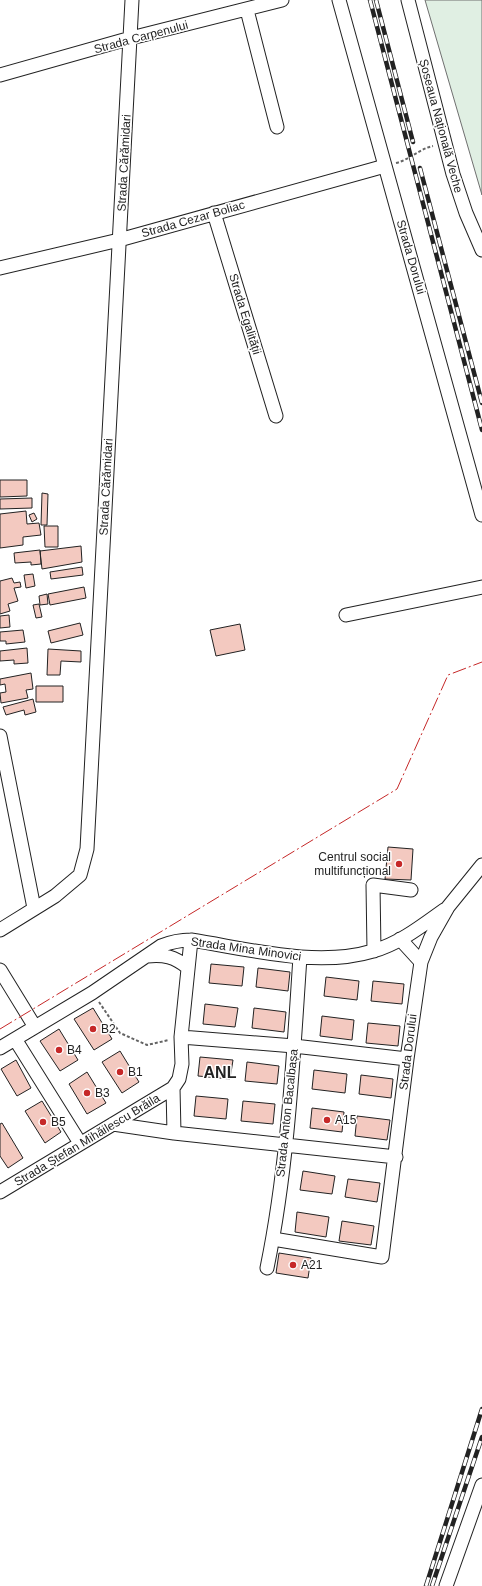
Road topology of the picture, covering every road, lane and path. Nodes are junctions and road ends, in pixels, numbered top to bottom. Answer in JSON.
{"nodes":[{"id":1,"x":132,"y":0,"type":"edge"},
{"id":2,"x":282,"y":0,"type":"edge"},
{"id":3,"x":339,"y":0,"type":"edge"},
{"id":4,"x":408,"y":0,"type":"edge"},
{"id":5,"x":247,"y":10,"type":"junction"},
{"id":6,"x":131,"y":38,"type":"junction"},
{"id":7,"x":0,"y":75,"type":"edge"},
{"id":8,"x":277,"y":127,"type":"dead end"},
{"id":9,"x":445,"y":144,"type":"junction"},
{"id":10,"x":385,"y":166,"type":"junction"},
{"id":11,"x":214,"y":213,"type":"junction"},
{"id":12,"x":119,"y":240,"type":"junction"},
{"id":13,"x":482,"y":250,"type":"edge"},
{"id":14,"x":0,"y":268,"type":"edge"},
{"id":15,"x":276,"y":416,"type":"dead end"},
{"id":16,"x":482,"y":515,"type":"edge"},
{"id":17,"x":482,"y":587,"type":"edge"},
{"id":18,"x":346,"y":614,"type":"dead end"},
{"id":19,"x":0,"y":736,"type":"edge"},
{"id":20,"x":482,"y":865,"type":"edge"},
{"id":21,"x":411,"y":890,"type":"dead end"},
{"id":22,"x":448,"y":907,"type":"junction"},
{"id":23,"x":34,"y":908,"type":"junction"},
{"id":24,"x":0,"y":930,"type":"edge"},
{"id":25,"x":400,"y":939,"type":"junction"},
{"id":26,"x":192,"y":940,"type":"junction"},
{"id":27,"x":374,"y":951,"type":"junction"},
{"id":28,"x":147,"y":956,"type":"junction"},
{"id":29,"x":300,"y":957,"type":"junction"},
{"id":30,"x":421,"y":962,"type":"junction"},
{"id":31,"x":187,"y":967,"type":"junction"},
{"id":32,"x":0,"y":970,"type":"edge"},
{"id":33,"x":92,"y":993,"type":"junction"},
{"id":34,"x":35,"y":1027,"type":"junction"},
{"id":35,"x":181,"y":1037,"type":"junction"},
{"id":36,"x":15,"y":1039,"type":"junction"},
{"id":37,"x":294,"y":1046,"type":"junction"},
{"id":38,"x":0,"y":1048,"type":"edge"},
{"id":39,"x":406,"y":1059,"type":"junction"},
{"id":40,"x":173,"y":1088,"type":"junction"},
{"id":41,"x":113,"y":1124,"type":"junction"},
{"id":42,"x":174,"y":1133,"type":"junction"},
{"id":43,"x":80,"y":1143,"type":"junction"},
{"id":44,"x":285,"y":1144,"type":"junction"},
{"id":45,"x":396,"y":1157,"type":"junction"},
{"id":46,"x":0,"y":1192,"type":"edge"},
{"id":47,"x":273,"y":1239,"type":"junction"},
{"id":48,"x":267,"y":1268,"type":"dead end"},
{"id":49,"x":482,"y":1485,"type":"edge"},
{"id":50,"x":446,"y":1586,"type":"edge"}],
"edges":[{"from":1,"to":6,"type":"street","name":"Strada Cărămidari"},
{"from":2,"to":5,"type":"street","name":"Strada Carpenului"},
{"from":3,"to":10,"type":"street","name":"Strada Dorului"},
{"from":4,"to":9,"type":"street","name":"Șoseaua Națională Veche"},
{"from":5,"to":6,"type":"street","name":"Strada Carpenului"},
{"from":5,"to":8,"type":"street"},
{"from":6,"to":7,"type":"street","name":"Strada Carpenului"},
{"from":6,"to":12,"type":"street","name":"Strada Cărămidari"},
{"from":9,"to":10,"type":"path"},
{"from":9,"to":13,"type":"street","name":"Șoseaua Națională Veche"},
{"from":10,"to":11,"type":"street","name":"Strada Cezar Boliac"},
{"from":10,"to":16,"type":"street","name":"Strada Dorului"},
{"from":11,"to":12,"type":"street","name":"Strada Cezar Boliac"},
{"from":11,"to":15,"type":"street","name":"Strada Egalității"},
{"from":12,"to":14,"type":"street","name":"Strada Cezar Boliac"},
{"from":12,"to":23,"type":"street","name":"Strada Cărămidari"},
{"from":17,"to":18,"type":"street"},
{"from":19,"to":23,"type":"street"},
{"from":20,"to":22,"type":"street","name":"Strada Dorului"},
{"from":21,"to":27,"type":"street"},
{"from":22,"to":25,"type":"street","name":"Strada Mina Minovici"},
{"from":22,"to":30,"type":"street","name":"Strada Dorului"},
{"from":23,"to":24,"type":"street","name":"Strada Cărămidari"},
{"from":25,"to":27,"type":"street","name":"Strada Mina Minovici"},
{"from":25,"to":30,"type":"street"},
{"from":26,"to":28,"type":"street","name":"Strada Mina Minovici"},
{"from":26,"to":29,"type":"street","name":"Strada Mina Minovici"},
{"from":26,"to":31,"type":"street","name":"Strada Ștefan Mihăilescu Brăila"},
{"from":27,"to":29,"type":"street","name":"Strada Mina Minovici"},
{"from":28,"to":31,"type":"street"},
{"from":28,"to":33,"type":"street","name":"Strada Mina Minovici"},
{"from":29,"to":37,"type":"street","name":"Strada Anton Bacalbașa"},
{"from":30,"to":39,"type":"street","name":"Strada Dorului"},
{"from":31,"to":35,"type":"street","name":"Strada Ștefan Mihăilescu Brăila"},
{"from":32,"to":34,"type":"street"},
{"from":33,"to":34,"type":"street","name":"Strada Mina Minovici"},
{"from":33,"to":35,"type":"path"},
{"from":34,"to":36,"type":"street","name":"Strada Mina Minovici"},
{"from":35,"to":37,"type":"street"},
{"from":35,"to":40,"type":"street","name":"Strada Ștefan Mihăilescu Brăila"},
{"from":36,"to":38,"type":"street","name":"Strada Mina Minovici"},
{"from":36,"to":43,"type":"street"},
{"from":37,"to":39,"type":"street"},
{"from":37,"to":44,"type":"street","name":"Strada Anton Bacalbașa"},
{"from":39,"to":45,"type":"street","name":"Strada Dorului"},
{"from":40,"to":41,"type":"street","name":"Strada Ștefan Mihăilescu Brăila"},
{"from":40,"to":42,"type":"street","name":"Strada Ștefan Mihăilescu Brăila"},
{"from":41,"to":42,"type":"street"},
{"from":41,"to":43,"type":"street","name":"Strada Ștefan Mihăilescu Brăila"},
{"from":42,"to":44,"type":"street"},
{"from":43,"to":46,"type":"street","name":"Strada Ștefan Mihăilescu Brăila"},
{"from":44,"to":45,"type":"street"},
{"from":44,"to":47,"type":"street","name":"Strada Anton Bacalbașa"},
{"from":45,"to":47,"type":"street","name":"Strada Dorului"},
{"from":47,"to":48,"type":"street","name":"Strada Anton Bacalbașa"},
{"from":49,"to":50,"type":"street"}]}
